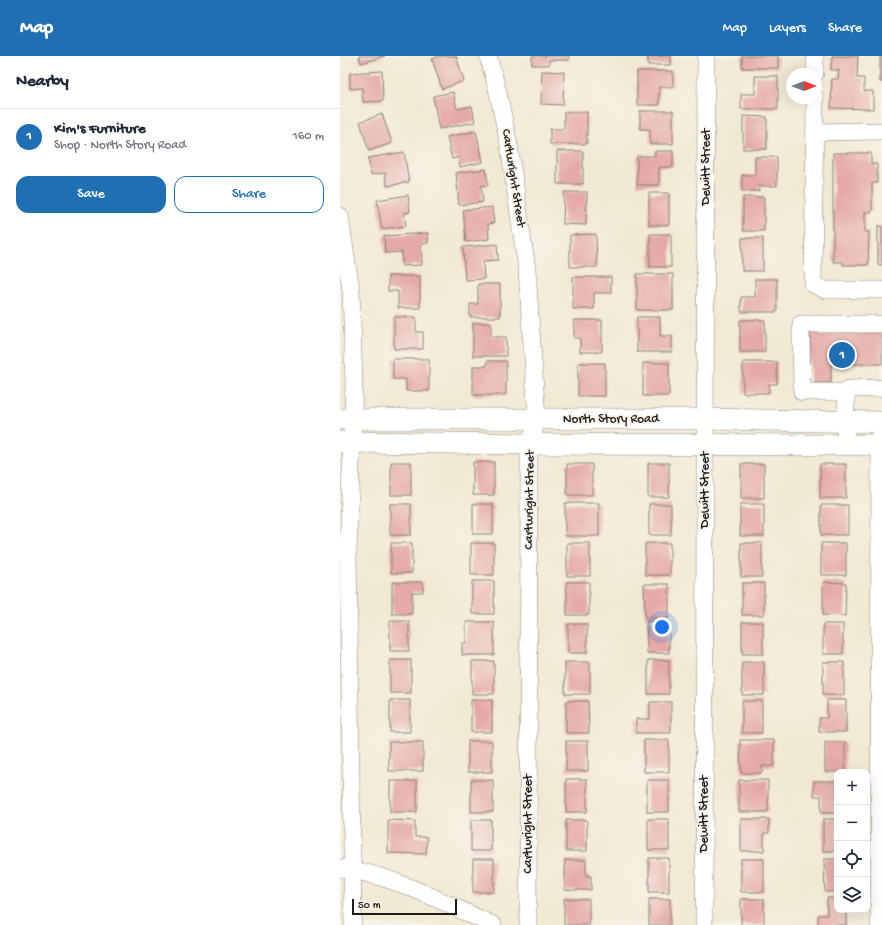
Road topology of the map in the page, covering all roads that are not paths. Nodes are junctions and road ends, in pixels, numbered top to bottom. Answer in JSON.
{"nodes":[{"id":1,"x":488,"y":56,"type":"edge"},
{"id":2,"x":706,"y":56,"type":"edge"},
{"id":3,"x":815,"y":56,"type":"edge"},
{"id":4,"x":815,"y":68,"type":"edge"},
{"id":5,"x":815,"y":104,"type":"edge"},
{"id":6,"x":814,"y":132,"type":"junction"},
{"id":7,"x":882,"y":132,"type":"edge"},
{"id":8,"x":340,"y":216,"type":"edge"},
{"id":9,"x":882,"y":290,"type":"edge"},
{"id":10,"x":882,"y":324,"type":"edge"},
{"id":11,"x":882,"y":388,"type":"edge"},
{"id":12,"x":847,"y":392,"type":"junction"},
{"id":13,"x":346,"y":419,"type":"edge"},
{"id":14,"x":537,"y":419,"type":"junction"},
{"id":15,"x":705,"y":419,"type":"junction"},
{"id":16,"x":845,"y":422,"type":"junction"},
{"id":17,"x":881,"y":422,"type":"edge"},
{"id":18,"x":346,"y":442,"type":"edge"},
{"id":19,"x":530,"y":444,"type":"junction"},
{"id":20,"x":706,"y":444,"type":"junction"},
{"id":21,"x":846,"y":445,"type":"junction"},
{"id":22,"x":881,"y":445,"type":"edge"},
{"id":23,"x":346,"y":868,"type":"edge"},
{"id":24,"x":353,"y":925,"type":"edge"},
{"id":25,"x":493,"y":925,"type":"edge"},
{"id":26,"x":528,"y":925,"type":"edge"},
{"id":27,"x":704,"y":925,"type":"edge"},
{"id":28,"x":879,"y":925,"type":"edge"}],
"edges":[{"from":1,"to":14,"type":"street","name":"Cartwright Street"},
{"from":2,"to":15,"type":"street","name":"Dewitt Street"},
{"from":3,"to":4,"type":"street"},
{"from":5,"to":6,"type":"street"},
{"from":6,"to":7,"type":"street"},
{"from":6,"to":9,"type":"street"},
{"from":8,"to":13,"type":"street"},
{"from":10,"to":12,"type":"street"},
{"from":11,"to":12,"type":"street"},
{"from":12,"to":16,"type":"street"},
{"from":13,"to":14,"type":"main road","name":"North Story Road"},
{"from":13,"to":18,"type":"street"},
{"from":14,"to":15,"type":"main road","name":"North Story Road"},
{"from":14,"to":19,"type":"street","name":"Cartwright Street"},
{"from":15,"to":16,"type":"main road","name":"North Story Road"},
{"from":15,"to":20,"type":"street","name":"Dewitt Street"},
{"from":16,"to":17,"type":"main road","name":"North Story Road"},
{"from":16,"to":21,"type":"street"},
{"from":17,"to":22,"type":"street"},
{"from":18,"to":19,"type":"main road","name":"North Story Road"},
{"from":18,"to":23,"type":"street"},
{"from":19,"to":20,"type":"main road","name":"North Story Road"},
{"from":19,"to":26,"type":"street","name":"Cartwright Street"},
{"from":20,"to":21,"type":"main road","name":"North Story Road"},
{"from":20,"to":27,"type":"street","name":"Dewitt Street"},
{"from":21,"to":22,"type":"main road","name":"North Story Road"},
{"from":22,"to":28,"type":"street"},
{"from":23,"to":24,"type":"street"},
{"from":23,"to":25,"type":"street"}]}
